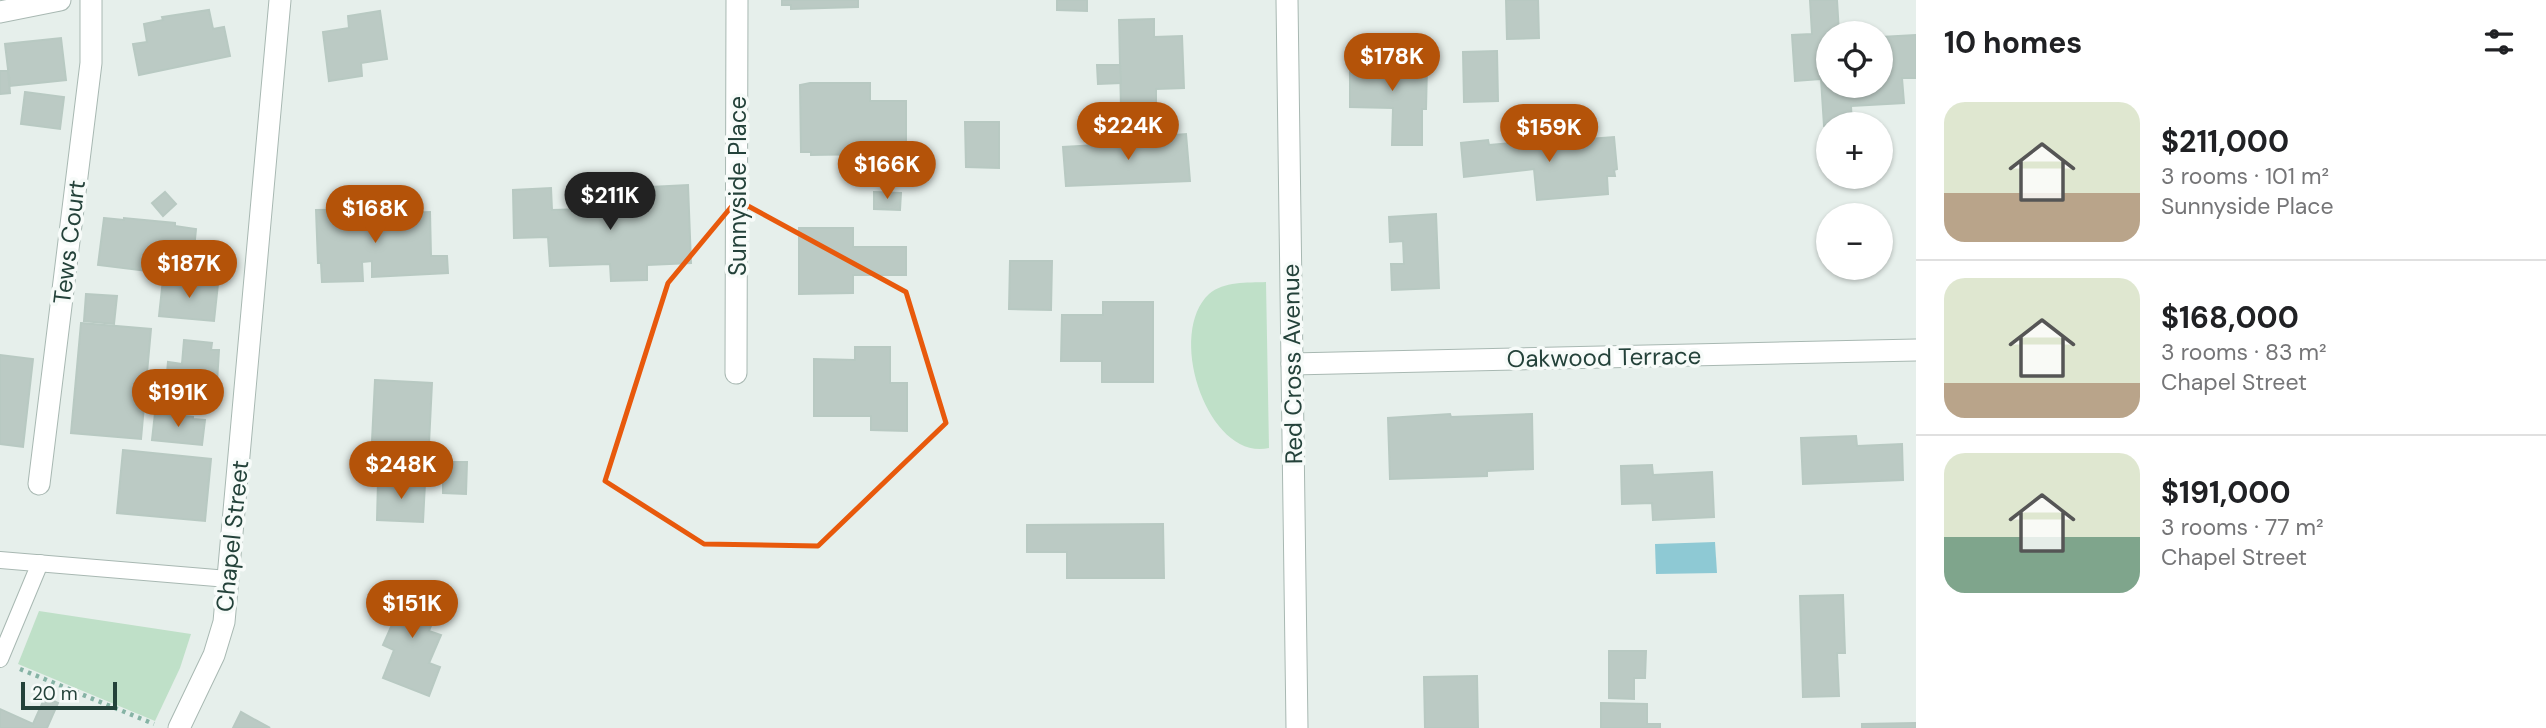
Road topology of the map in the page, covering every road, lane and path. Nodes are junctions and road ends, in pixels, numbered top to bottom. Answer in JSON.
{"nodes":[{"id":1,"x":60,"y":0,"type":"edge"},
{"id":2,"x":91,"y":0,"type":"edge"},
{"id":3,"x":281,"y":0,"type":"edge"},
{"id":4,"x":737,"y":0,"type":"edge"},
{"id":5,"x":1287,"y":0,"type":"edge"},
{"id":6,"x":0,"y":12,"type":"edge"},
{"id":7,"x":1916,"y":350,"type":"edge"},
{"id":8,"x":1292,"y":364,"type":"junction"},
{"id":9,"x":736,"y":373,"type":"dead end"},
{"id":10,"x":39,"y":484,"type":"dead end"},
{"id":11,"x":0,"y":560,"type":"edge"},
{"id":12,"x":40,"y":563,"type":"junction"},
{"id":13,"x":228,"y":579,"type":"junction"},
{"id":14,"x":6,"y":663,"type":"edge"},
{"id":15,"x":161,"y":728,"type":"edge"},
{"id":16,"x":179,"y":728,"type":"edge"},
{"id":17,"x":1297,"y":728,"type":"edge"}],
"edges":[{"from":1,"to":6,"type":"street"},
{"from":2,"to":10,"type":"street","name":"Tews Court"},
{"from":3,"to":13,"type":"street","name":"Chapel Street"},
{"from":4,"to":9,"type":"street","name":"Sunnyside Place"},
{"from":5,"to":8,"type":"street","name":"Red Cross Avenue"},
{"from":7,"to":8,"type":"street","name":"Oakwood Terrace"},
{"from":8,"to":17,"type":"street","name":"Red Cross Avenue"},
{"from":11,"to":12,"type":"lane"},
{"from":12,"to":13,"type":"lane"},
{"from":12,"to":14,"type":"lane"},
{"from":13,"to":16,"type":"street","name":"Chapel Street"},
{"from":14,"to":15,"type":"path"}]}
